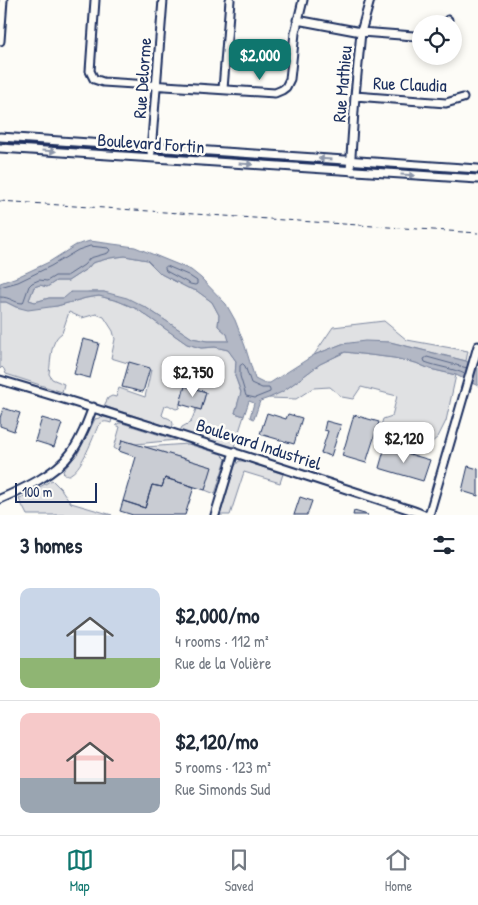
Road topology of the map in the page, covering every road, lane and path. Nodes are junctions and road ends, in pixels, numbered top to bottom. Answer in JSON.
{"nodes":[{"id":1,"x":3,"y":0,"type":"edge"},
{"id":2,"x":95,"y":0,"type":"edge"},
{"id":3,"x":163,"y":0,"type":"edge"},
{"id":4,"x":230,"y":0,"type":"edge"},
{"id":5,"x":303,"y":0,"type":"edge"},
{"id":6,"x":370,"y":0,"type":"edge"},
{"id":7,"x":297,"y":20,"type":"junction"},
{"id":8,"x":361,"y":32,"type":"junction"},
{"id":9,"x":412,"y":36,"type":"edge"},
{"id":10,"x":0,"y":41,"type":"edge"},
{"id":11,"x":156,"y":85,"type":"junction"},
{"id":12,"x":223,"y":89,"type":"junction"},
{"id":13,"x":355,"y":96,"type":"junction"},
{"id":14,"x":463,"y":98,"type":"dead end"},
{"id":15,"x":0,"y":137,"type":"edge"},
{"id":16,"x":76,"y":142,"type":"junction"},
{"id":17,"x":152,"y":147,"type":"junction"},
{"id":18,"x":0,"y":148,"type":"edge"},
{"id":19,"x":76,"y":152,"type":"junction"},
{"id":20,"x":226,"y":152,"type":"junction"},
{"id":21,"x":294,"y":157,"type":"junction"},
{"id":22,"x":150,"y":158,"type":"junction"},
{"id":23,"x":351,"y":161,"type":"junction"},
{"id":24,"x":225,"y":162,"type":"junction"},
{"id":25,"x":428,"y":166,"type":"junction"},
{"id":26,"x":294,"y":167,"type":"junction"},
{"id":27,"x":478,"y":169,"type":"edge"},
{"id":28,"x":350,"y":171,"type":"junction"},
{"id":29,"x":428,"y":176,"type":"junction"},
{"id":30,"x":478,"y":179,"type":"edge"},
{"id":31,"x":0,"y":201,"type":"edge"},
{"id":32,"x":478,"y":233,"type":"edge"},
{"id":33,"x":478,"y":346,"type":"edge"},
{"id":34,"x":0,"y":380,"type":"edge"},
{"id":35,"x":93,"y":407,"type":"junction"},
{"id":36,"x":234,"y":452,"type":"junction"},
{"id":37,"x":0,"y":499,"type":"edge"},
{"id":38,"x":426,"y":514,"type":"edge"},
{"id":39,"x":215,"y":515,"type":"edge"},
{"id":40,"x":437,"y":515,"type":"edge"}],
"edges":[{"from":1,"to":10,"type":"street"},
{"from":2,"to":11,"type":"street"},
{"from":3,"to":11,"type":"street","name":"Rue Delorme"},
{"from":4,"to":12,"type":"street"},
{"from":5,"to":7,"type":"street"},
{"from":6,"to":8,"type":"street","name":"Rue Mathieu"},
{"from":7,"to":8,"type":"street"},
{"from":7,"to":12,"type":"street"},
{"from":8,"to":9,"type":"street"},
{"from":8,"to":13,"type":"street","name":"Rue Mathieu"},
{"from":11,"to":12,"type":"street"},
{"from":11,"to":17,"type":"street","name":"Rue Delorme"},
{"from":13,"to":14,"type":"street","name":"Rue Claudia"},
{"from":13,"to":23,"type":"street","name":"Rue Mathieu"},
{"from":15,"to":16,"type":"street","name":"Boulevard Fortin"},
{"from":16,"to":17,"type":"street","name":"Boulevard Fortin"},
{"from":16,"to":19,"type":"street","name":"Boulevard Fortin"},
{"from":17,"to":20,"type":"street","name":"Boulevard Fortin"},
{"from":17,"to":22,"type":"street","name":"Rue Delorme"},
{"from":18,"to":19,"type":"street","name":"Boulevard Fortin","one_way":true},
{"from":19,"to":22,"type":"street","name":"Boulevard Fortin"},
{"from":20,"to":21,"type":"street","name":"Boulevard Fortin"},
{"from":20,"to":24,"type":"street","name":"Boulevard Fortin"},
{"from":23,"to":21,"type":"street","name":"Boulevard Fortin","one_way":true},
{"from":21,"to":26,"type":"street"},
{"from":22,"to":24,"type":"street","name":"Boulevard Fortin"},
{"from":23,"to":25,"type":"street","name":"Boulevard Fortin"},
{"from":23,"to":28,"type":"street","name":"Rue Mathieu"},
{"from":24,"to":26,"type":"street","name":"Boulevard Fortin","one_way":true},
{"from":25,"to":27,"type":"street","name":"Boulevard Fortin"},
{"from":25,"to":29,"type":"street"},
{"from":26,"to":28,"type":"street","name":"Boulevard Fortin"},
{"from":28,"to":29,"type":"street","name":"Boulevard Fortin","one_way":true},
{"from":29,"to":30,"type":"street","name":"Boulevard Fortin"},
{"from":31,"to":32,"type":"path"},
{"from":33,"to":38,"type":"street"},
{"from":34,"to":35,"type":"street","name":"Boulevard Industriel"},
{"from":35,"to":36,"type":"street","name":"Boulevard Industriel"},
{"from":35,"to":37,"type":"street"},
{"from":36,"to":38,"type":"street","name":"Boulevard Industriel"},
{"from":36,"to":39,"type":"street"},
{"from":38,"to":40,"type":"street","name":"Boulevard Industriel"}]}
